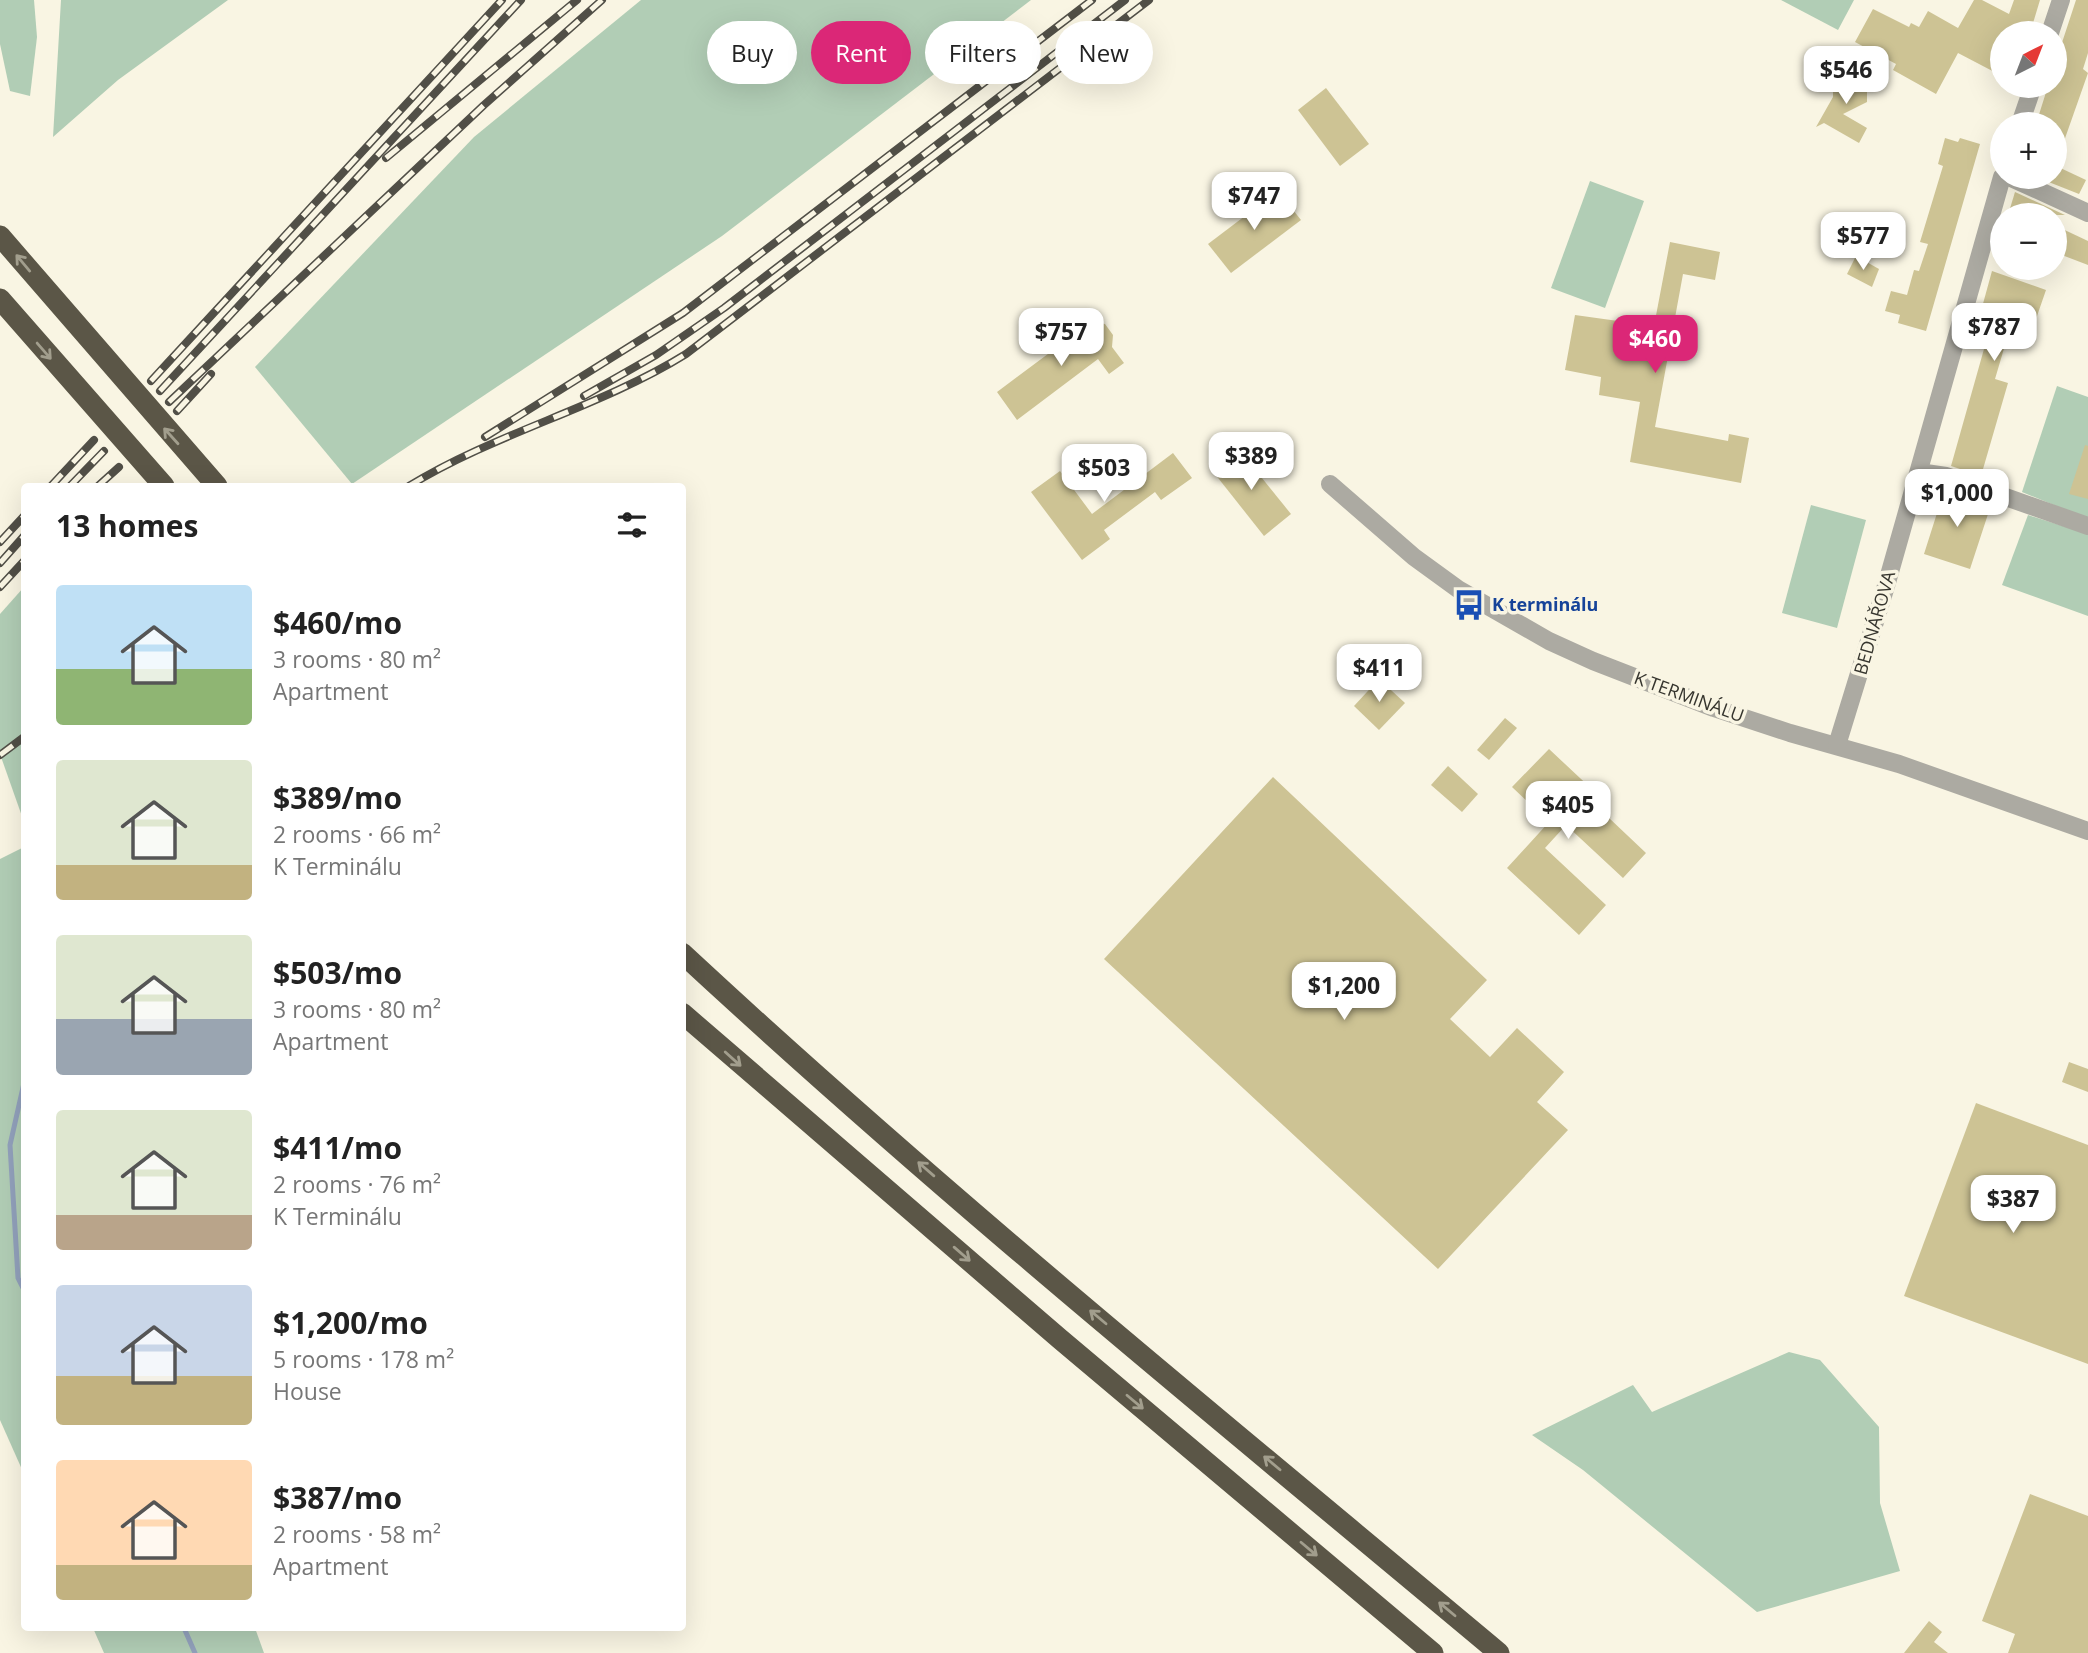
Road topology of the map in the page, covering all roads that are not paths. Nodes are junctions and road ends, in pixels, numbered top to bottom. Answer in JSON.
{"nodes":[{"id":1,"x":2061,"y":0,"type":"edge"},
{"id":2,"x":2054,"y":21,"type":"edge"},
{"id":3,"x":1999,"y":189,"type":"edge"},
{"id":4,"x":2035,"y":189,"type":"edge"},
{"id":5,"x":2088,"y":213,"type":"edge"},
{"id":6,"x":0,"y":236,"type":"edge"},
{"id":7,"x":0,"y":299,"type":"edge"},
{"id":8,"x":1919,"y":472,"type":"junction"},
{"id":9,"x":161,"y":483,"type":"edge"},
{"id":10,"x":214,"y":483,"type":"edge"},
{"id":11,"x":1330,"y":484,"type":"dead end"},
{"id":12,"x":2088,"y":526,"type":"edge"},
{"id":13,"x":1837,"y":745,"type":"junction"},
{"id":14,"x":2088,"y":831,"type":"edge"},
{"id":15,"x":686,"y":957,"type":"edge"},
{"id":16,"x":686,"y":1016,"type":"edge"},
{"id":17,"x":1433,"y":1653,"type":"edge"},
{"id":18,"x":1499,"y":1653,"type":"edge"}],
"edges":[{"from":1,"to":2,"type":"street"},
{"from":3,"to":8,"type":"street","name":"BEDNÁŘOVA"},
{"from":4,"to":5,"type":"street"},
{"from":10,"to":6,"type":"highway","one_way":true},
{"from":7,"to":9,"type":"highway","one_way":true},
{"from":8,"to":12,"type":"street"},
{"from":8,"to":13,"type":"street","name":"BEDNÁŘOVA"},
{"from":11,"to":13,"type":"street","name":"K TERMINÁLU"},
{"from":13,"to":14,"type":"street","name":"K TERMINÁLU"},
{"from":18,"to":15,"type":"highway","one_way":true},
{"from":16,"to":17,"type":"highway","one_way":true}]}
